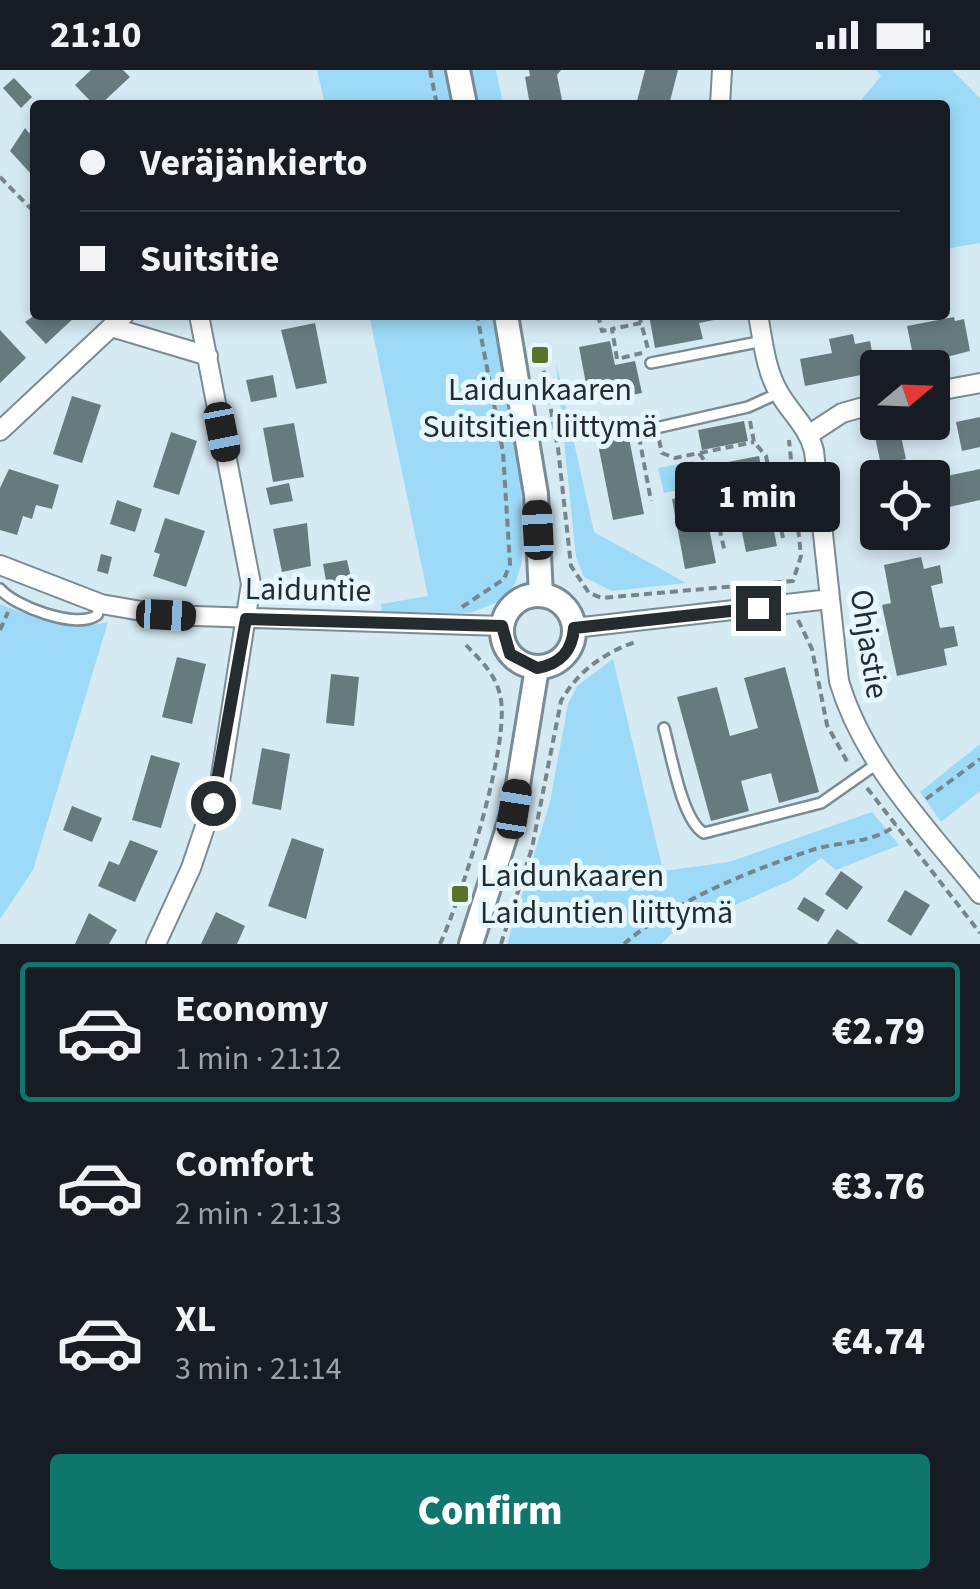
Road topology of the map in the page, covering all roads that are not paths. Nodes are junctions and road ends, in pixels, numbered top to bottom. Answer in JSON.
{"nodes":[{"id":1,"x":458,"y":70,"type":"edge"},
{"id":2,"x":722,"y":70,"type":"edge"},
{"id":3,"x":464,"y":100,"type":"edge"},
{"id":4,"x":720,"y":100,"type":"edge"},
{"id":5,"x":201,"y":320,"type":"edge"},
{"id":6,"x":507,"y":320,"type":"edge"},
{"id":7,"x":759,"y":320,"type":"edge"},
{"id":8,"x":118,"y":321,"type":"edge"},
{"id":9,"x":763,"y":340,"type":"junction"},
{"id":10,"x":208,"y":356,"type":"junction"},
{"id":11,"x":651,"y":364,"type":"dead end"},
{"id":12,"x":980,"y":383,"type":"edge"},
{"id":13,"x":950,"y":389,"type":"edge"},
{"id":14,"x":778,"y":393,"type":"junction"},
{"id":15,"x":860,"y":407,"type":"edge"},
{"id":16,"x":656,"y":428,"type":"road end"},
{"id":17,"x":0,"y":431,"type":"edge"},
{"id":18,"x":810,"y":434,"type":"junction"},
{"id":19,"x":0,"y":566,"type":"edge"},
{"id":20,"x":0,"y":589,"type":"edge"},
{"id":21,"x":541,"y":596,"type":"junction"},
{"id":22,"x":830,"y":599,"type":"junction"},
{"id":23,"x":101,"y":604,"type":"junction"},
{"id":24,"x":246,"y":619,"type":"junction"},
{"id":25,"x":502,"y":626,"type":"junction"},
{"id":26,"x":574,"y":628,"type":"junction"},
{"id":27,"x":537,"y":668,"type":"junction"},
{"id":28,"x":664,"y":728,"type":"dead end"},
{"id":29,"x":878,"y":763,"type":"junction"},
{"id":30,"x":980,"y":894,"type":"edge"},
{"id":31,"x":156,"y":944,"type":"edge"},
{"id":32,"x":470,"y":944,"type":"edge"}],
"edges":[{"from":1,"to":3,"type":"street"},
{"from":2,"to":4,"type":"street"},
{"from":5,"to":10,"type":"street"},
{"from":6,"to":21,"type":"street"},
{"from":7,"to":9,"type":"street"},
{"from":8,"to":10,"type":"street"},
{"from":8,"to":17,"type":"street"},
{"from":9,"to":11,"type":"lane"},
{"from":9,"to":14,"type":"street"},
{"from":10,"to":24,"type":"street"},
{"from":12,"to":13,"type":"street"},
{"from":14,"to":16,"type":"lane"},
{"from":14,"to":18,"type":"street"},
{"from":15,"to":18,"type":"street"},
{"from":18,"to":22,"type":"street","name":"Ohjastie"},
{"from":19,"to":23,"type":"street","name":"Laiduntie"},
{"from":20,"to":23,"type":"lane"},
{"from":21,"to":25,"type":"street"},
{"from":21,"to":26,"type":"street"},
{"from":22,"to":26,"type":"street"},
{"from":22,"to":29,"type":"street","name":"Ohjastie"},
{"from":23,"to":24,"type":"street","name":"Laiduntie"},
{"from":24,"to":25,"type":"street","name":"Laiduntie"},
{"from":24,"to":31,"type":"street"},
{"from":25,"to":27,"type":"street"},
{"from":26,"to":27,"type":"street"},
{"from":27,"to":32,"type":"street"},
{"from":28,"to":29,"type":"lane"},
{"from":29,"to":30,"type":"street","name":"Ohjastie"}]}
